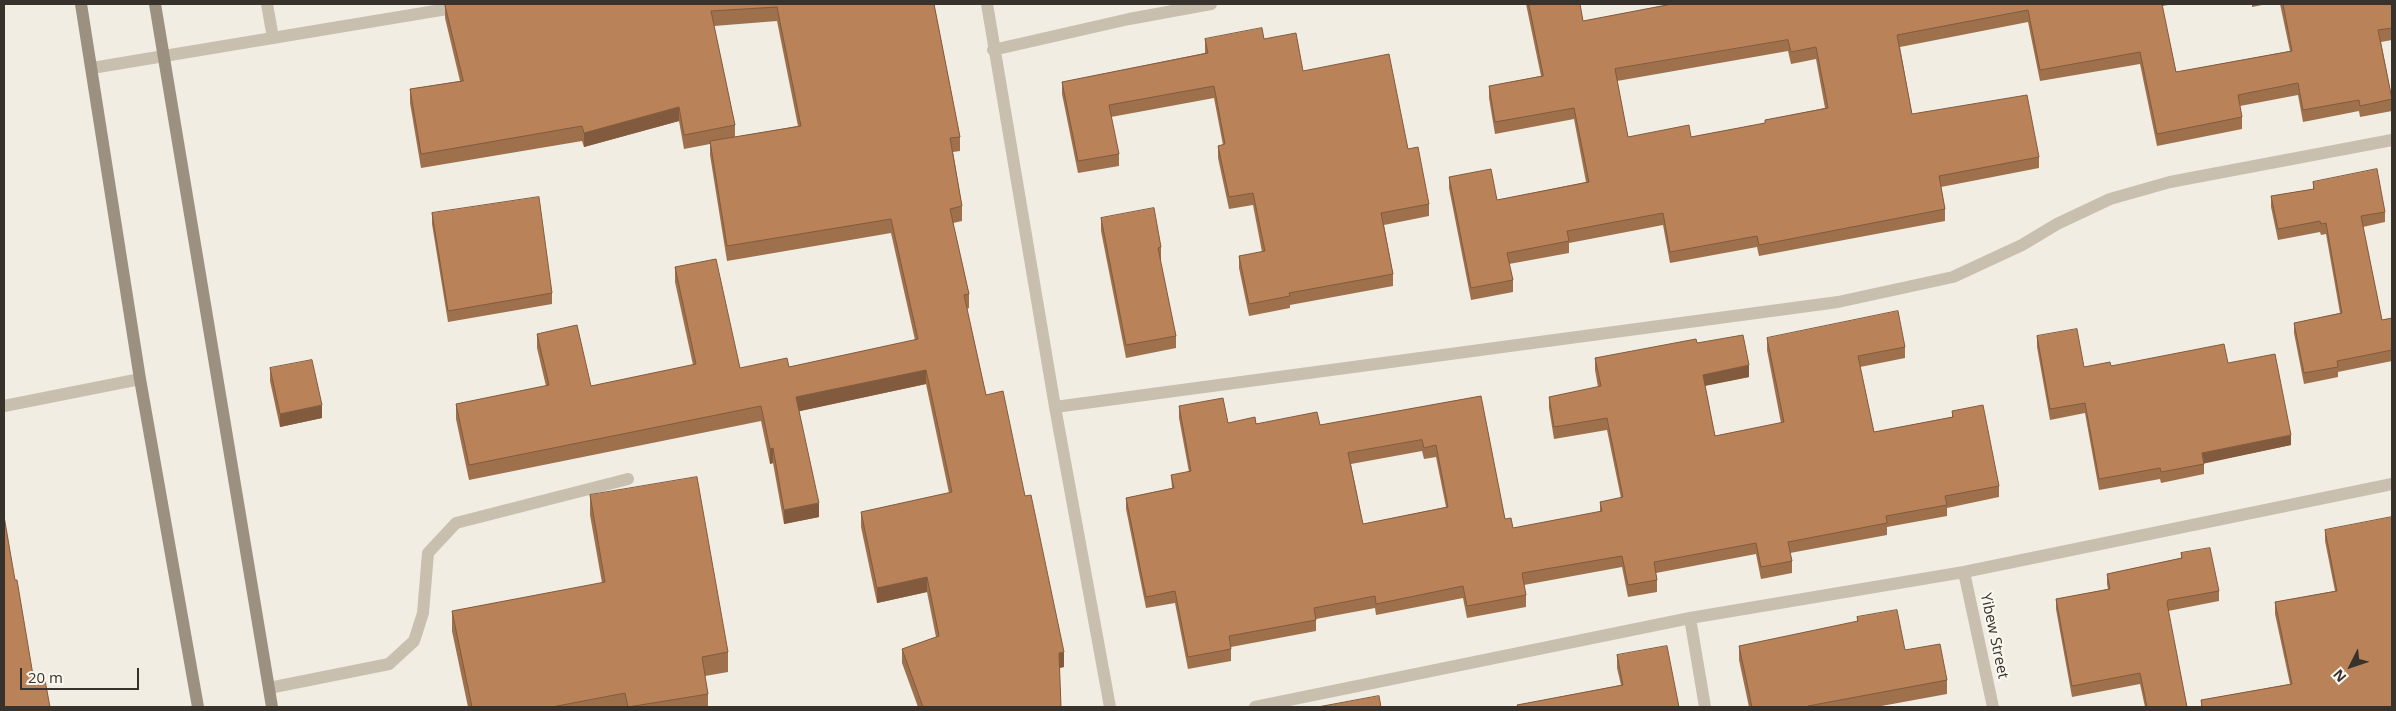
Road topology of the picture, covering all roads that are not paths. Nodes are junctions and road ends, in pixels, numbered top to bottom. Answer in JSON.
{"nodes":[{"id":1,"x":81,"y":4,"type":"edge"},
{"id":2,"x":155,"y":4,"type":"edge"},
{"id":3,"x":267,"y":4,"type":"edge"},
{"id":4,"x":477,"y":4,"type":"edge"},
{"id":5,"x":987,"y":4,"type":"edge"},
{"id":6,"x":1211,"y":4,"type":"edge"},
{"id":7,"x":273,"y":38,"type":"junction"},
{"id":8,"x":993,"y":50,"type":"junction"},
{"id":9,"x":164,"y":55,"type":"junction"},
{"id":10,"x":92,"y":68,"type":"junction"},
{"id":11,"x":2392,"y":140,"type":"edge"},
{"id":12,"x":140,"y":379,"type":"junction"},
{"id":13,"x":4,"y":406,"type":"edge"},
{"id":14,"x":1055,"y":406,"type":"junction"},
{"id":15,"x":628,"y":479,"type":"dead end"},
{"id":16,"x":2392,"y":484,"type":"edge"},
{"id":17,"x":1964,"y":572,"type":"junction"},
{"id":18,"x":1690,"y":618,"type":"junction"},
{"id":19,"x":269,"y":688,"type":"junction"},
{"id":20,"x":198,"y":707,"type":"edge"},
{"id":21,"x":272,"y":707,"type":"edge"},
{"id":22,"x":1110,"y":707,"type":"edge"},
{"id":23,"x":1256,"y":707,"type":"edge"},
{"id":24,"x":1705,"y":707,"type":"edge"},
{"id":25,"x":1993,"y":707,"type":"edge"}],
"edges":[{"from":1,"to":10,"type":"main road"},
{"from":2,"to":9,"type":"main road"},
{"from":3,"to":7,"type":"street"},
{"from":4,"to":7,"type":"street"},
{"from":5,"to":8,"type":"street"},
{"from":6,"to":8,"type":"street"},
{"from":7,"to":9,"type":"street"},
{"from":8,"to":14,"type":"street"},
{"from":9,"to":10,"type":"street"},
{"from":9,"to":19,"type":"main road"},
{"from":10,"to":12,"type":"main road"},
{"from":11,"to":14,"type":"street"},
{"from":12,"to":13,"type":"street"},
{"from":12,"to":20,"type":"main road"},
{"from":14,"to":22,"type":"street"},
{"from":15,"to":19,"type":"street"},
{"from":16,"to":17,"type":"street"},
{"from":17,"to":18,"type":"street"},
{"from":17,"to":25,"type":"street","name":"Yibew Street"},
{"from":18,"to":23,"type":"street"},
{"from":18,"to":24,"type":"street"},
{"from":19,"to":21,"type":"main road"}]}
